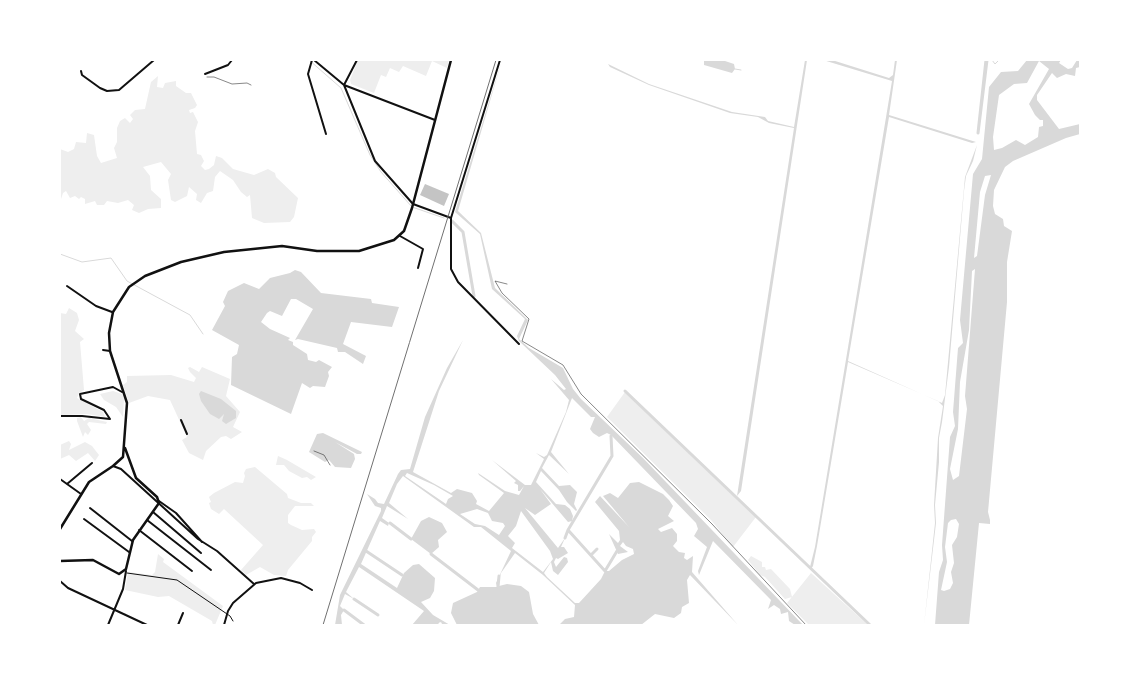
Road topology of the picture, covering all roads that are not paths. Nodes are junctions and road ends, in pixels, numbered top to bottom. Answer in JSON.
{"nodes":[{"id":1,"x":154,"y":60,"type":"edge"},
{"id":2,"x":232,"y":60,"type":"edge"},
{"id":3,"x":357,"y":60,"type":"edge"},
{"id":4,"x":451,"y":60,"type":"edge"},
{"id":5,"x":500,"y":60,"type":"edge"},
{"id":6,"x":312,"y":61,"type":"edge"},
{"id":7,"x":81,"y":71,"type":"dead end"},
{"id":8,"x":205,"y":74,"type":"road end"},
{"id":9,"x":344,"y":85,"type":"junction"},
{"id":10,"x":435,"y":120,"type":"junction"},
{"id":11,"x":326,"y":134,"type":"dead end"},
{"id":12,"x":413,"y":206,"type":"junction"},
{"id":13,"x":451,"y":218,"type":"junction"},
{"id":14,"x":400,"y":236,"type":"junction"},
{"id":15,"x":418,"y":268,"type":"dead end"},
{"id":16,"x":67,"y":286,"type":"dead end"},
{"id":17,"x":113,"y":312,"type":"junction"},
{"id":18,"x":519,"y":344,"type":"dead end"},
{"id":19,"x":103,"y":350,"type":"dead end"},
{"id":20,"x":110,"y":351,"type":"junction"},
{"id":21,"x":124,"y":394,"type":"junction"},
{"id":22,"x":60,"y":416,"type":"edge"},
{"id":23,"x":181,"y":420,"type":"dead end"},
{"id":24,"x":187,"y":434,"type":"dead end"},
{"id":25,"x":125,"y":446,"type":"junction"},
{"id":26,"x":122,"y":457,"type":"junction"},
{"id":27,"x":128,"y":459,"type":"junction"},
{"id":28,"x":92,"y":463,"type":"dead end"},
{"id":29,"x":113,"y":466,"type":"junction"},
{"id":30,"x":60,"y":479,"type":"edge"},
{"id":31,"x":67,"y":484,"type":"junction"},
{"id":32,"x":81,"y":494,"type":"junction"},
{"id":33,"x":158,"y":503,"type":"junction"},
{"id":34,"x":90,"y":508,"type":"dead end"},
{"id":35,"x":153,"y":512,"type":"junction"},
{"id":36,"x":84,"y":519,"type":"dead end"},
{"id":37,"x":147,"y":520,"type":"junction"},
{"id":38,"x":60,"y":528,"type":"edge"},
{"id":39,"x":139,"y":530,"type":"junction"},
{"id":40,"x":133,"y":542,"type":"junction"},
{"id":41,"x":129,"y":552,"type":"junction"},
{"id":42,"x":201,"y":552,"type":"dead end"},
{"id":43,"x":60,"y":561,"type":"edge"},
{"id":44,"x":126,"y":569,"type":"junction"},
{"id":45,"x":211,"y":570,"type":"dead end"},
{"id":46,"x":192,"y":571,"type":"dead end"},
{"id":47,"x":128,"y":573,"type":"dead end"},
{"id":48,"x":60,"y":582,"type":"edge"},
{"id":49,"x":254,"y":584,"type":"junction"},
{"id":50,"x":312,"y":590,"type":"dead end"},
{"id":51,"x":115,"y":610,"type":"junction"},
{"id":52,"x":184,"y":613,"type":"dead end"},
{"id":53,"x":227,"y":614,"type":"junction"},
{"id":54,"x":232,"y":621,"type":"dead end"},
{"id":55,"x":108,"y":625,"type":"edge"},
{"id":56,"x":147,"y":625,"type":"edge"},
{"id":57,"x":178,"y":625,"type":"edge"},
{"id":58,"x":224,"y":625,"type":"edge"}],
"edges":[{"from":1,"to":7,"type":"street"},
{"from":2,"to":8,"type":"street"},
{"from":3,"to":9,"type":"street"},
{"from":4,"to":10,"type":"main road"},
{"from":5,"to":13,"type":"street"},
{"from":6,"to":9,"type":"street"},
{"from":6,"to":11,"type":"street"},
{"from":9,"to":10,"type":"street"},
{"from":9,"to":12,"type":"street"},
{"from":10,"to":12,"type":"main road"},
{"from":12,"to":13,"type":"street"},
{"from":12,"to":14,"type":"main road"},
{"from":13,"to":18,"type":"street"},
{"from":14,"to":15,"type":"street"},
{"from":14,"to":17,"type":"main road"},
{"from":16,"to":17,"type":"street"},
{"from":17,"to":20,"type":"main road"},
{"from":19,"to":20,"type":"street"},
{"from":20,"to":21,"type":"main road"},
{"from":21,"to":22,"type":"street"},
{"from":21,"to":25,"type":"main road"},
{"from":23,"to":24,"type":"street"},
{"from":25,"to":26,"type":"main road"},
{"from":25,"to":27,"type":"main road"},
{"from":26,"to":27,"type":"main road"},
{"from":26,"to":29,"type":"main road"},
{"from":27,"to":33,"type":"main road"},
{"from":28,"to":31,"type":"street"},
{"from":29,"to":32,"type":"main road"},
{"from":29,"to":33,"type":"street"},
{"from":30,"to":31,"type":"street"},
{"from":31,"to":32,"type":"street"},
{"from":32,"to":38,"type":"main road"},
{"from":33,"to":35,"type":"main road"},
{"from":33,"to":49,"type":"street"},
{"from":34,"to":40,"type":"street"},
{"from":35,"to":37,"type":"main road"},
{"from":35,"to":42,"type":"street"},
{"from":36,"to":41,"type":"street"},
{"from":37,"to":39,"type":"main road"},
{"from":37,"to":45,"type":"street"},
{"from":39,"to":40,"type":"main road"},
{"from":39,"to":46,"type":"street"},
{"from":40,"to":41,"type":"main road"},
{"from":41,"to":44,"type":"main road"},
{"from":43,"to":44,"type":"main road"},
{"from":44,"to":51,"type":"street"},
{"from":47,"to":53,"type":"street"},
{"from":48,"to":51,"type":"street"},
{"from":49,"to":50,"type":"street"},
{"from":49,"to":53,"type":"street"},
{"from":51,"to":55,"type":"street"},
{"from":51,"to":56,"type":"street"},
{"from":52,"to":57,"type":"street"},
{"from":53,"to":54,"type":"street"},
{"from":53,"to":58,"type":"street"}]}
